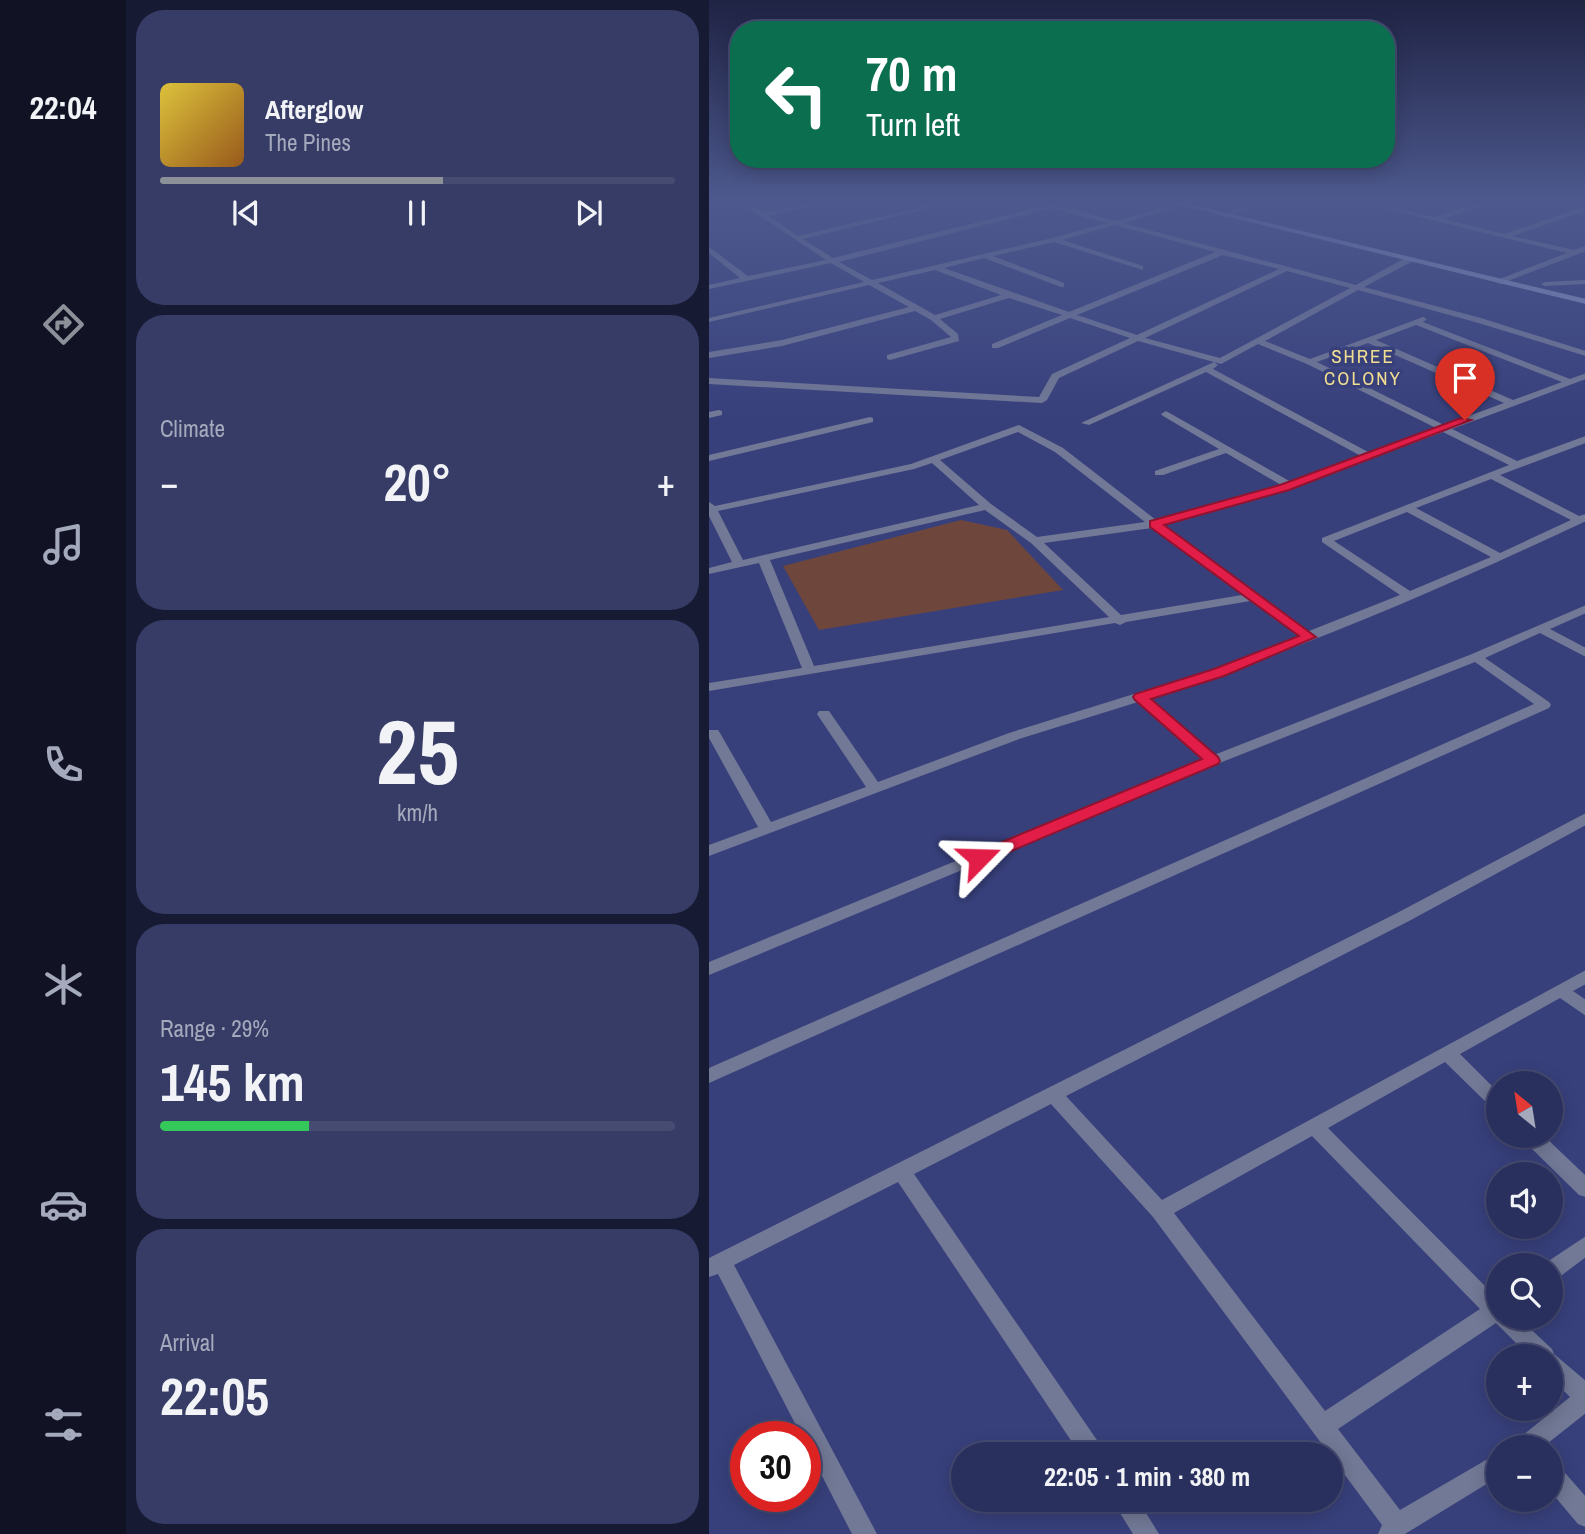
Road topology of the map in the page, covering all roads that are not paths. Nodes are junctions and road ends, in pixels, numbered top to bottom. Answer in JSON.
{"nodes":[{"id":1,"x":739,"y":274,"type":"edge"},
{"id":2,"x":772,"y":274,"type":"edge"},
{"id":3,"x":854,"y":274,"type":"edge"},
{"id":4,"x":905,"y":274,"type":"edge"},
{"id":5,"x":952,"y":274,"type":"edge"},
{"id":6,"x":1032,"y":274,"type":"edge"},
{"id":7,"x":1170,"y":274,"type":"edge"},
{"id":8,"x":1276,"y":274,"type":"edge"},
{"id":9,"x":1298,"y":274,"type":"edge"},
{"id":10,"x":1384,"y":274,"type":"edge"},
{"id":11,"x":1467,"y":274,"type":"edge"},
{"id":12,"x":1500,"y":274,"type":"edge"},
{"id":13,"x":1516,"y":274,"type":"edge"},
{"id":14,"x":1510,"y":276,"type":"junction"},
{"id":15,"x":746,"y":279,"type":"junction"},
{"id":16,"x":869,"y":282,"type":"junction"},
{"id":17,"x":1500,"y":282,"type":"junction"},
{"id":18,"x":1585,"y":282,"type":"edge"},
{"id":19,"x":1545,"y":284,"type":"junction"},
{"id":20,"x":1061,"y":285,"type":"dead end"},
{"id":21,"x":709,"y":287,"type":"edge"},
{"id":22,"x":1356,"y":289,"type":"junction"},
{"id":23,"x":1585,"y":294,"type":"edge"},
{"id":24,"x":1009,"y":295,"type":"junction"},
{"id":25,"x":1585,"y":302,"type":"edge"},
{"id":26,"x":916,"y":308,"type":"junction"},
{"id":27,"x":1443,"y":311,"type":"junction"},
{"id":28,"x":1070,"y":315,"type":"junction"},
{"id":29,"x":934,"y":318,"type":"junction"},
{"id":30,"x":709,"y":320,"type":"edge"},
{"id":31,"x":1416,"y":321,"type":"junction"},
{"id":32,"x":1137,"y":338,"type":"junction"},
{"id":33,"x":1369,"y":340,"type":"junction"},
{"id":34,"x":1258,"y":341,"type":"junction"},
{"id":35,"x":995,"y":346,"type":"dead end"},
{"id":36,"x":1585,"y":354,"type":"edge"},
{"id":37,"x":709,"y":355,"type":"edge"},
{"id":38,"x":890,"y":357,"type":"dead end"},
{"id":39,"x":1221,"y":361,"type":"junction"},
{"id":40,"x":1310,"y":362,"type":"junction"},
{"id":41,"x":1207,"y":369,"type":"junction"},
{"id":42,"x":1585,"y":376,"type":"edge"},
{"id":43,"x":709,"y":381,"type":"edge"},
{"id":44,"x":1570,"y":382,"type":"junction"},
{"id":45,"x":1512,"y":403,"type":"junction"},
{"id":46,"x":1166,"y":414,"type":"dead end"},
{"id":47,"x":870,"y":420,"type":"dead end"},
{"id":48,"x":1086,"y":423,"type":"dead end"},
{"id":49,"x":1442,"y":429,"type":"junction"},
{"id":50,"x":1585,"y":439,"type":"edge"},
{"id":51,"x":1571,"y":444,"type":"junction"},
{"id":52,"x":1227,"y":449,"type":"junction"},
{"id":53,"x":1585,"y":452,"type":"edge"},
{"id":54,"x":1368,"y":456,"type":"junction"},
{"id":55,"x":709,"y":458,"type":"edge"},
{"id":56,"x":933,"y":459,"type":"junction"},
{"id":57,"x":1517,"y":465,"type":"junction"},
{"id":58,"x":1159,"y":473,"type":"dead end"},
{"id":59,"x":1492,"y":475,"type":"junction"},
{"id":60,"x":1290,"y":486,"type":"junction"},
{"id":61,"x":987,"y":506,"type":"junction"},
{"id":62,"x":710,"y":508,"type":"edge"},
{"id":63,"x":1409,"y":509,"type":"junction"},
{"id":64,"x":1582,"y":519,"type":"edge"},
{"id":65,"x":1155,"y":524,"type":"junction"},
{"id":66,"x":1035,"y":541,"type":"junction"},
{"id":67,"x":1500,"y":557,"type":"junction"},
{"id":68,"x":763,"y":558,"type":"junction"},
{"id":69,"x":739,"y":564,"type":"junction"},
{"id":70,"x":709,"y":571,"type":"edge"},
{"id":71,"x":1410,"y":596,"type":"junction"},
{"id":72,"x":1252,"y":597,"type":"junction"},
{"id":73,"x":1585,"y":608,"type":"edge"},
{"id":74,"x":1120,"y":621,"type":"junction"},
{"id":75,"x":1541,"y":629,"type":"junction"},
{"id":76,"x":1309,"y":637,"type":"junction"},
{"id":77,"x":1585,"y":653,"type":"edge"},
{"id":78,"x":1476,"y":657,"type":"junction"},
{"id":79,"x":809,"y":670,"type":"junction"},
{"id":80,"x":709,"y":687,"type":"edge"},
{"id":81,"x":1140,"y":697,"type":"junction"},
{"id":82,"x":824,"y":714,"type":"dead end"},
{"id":83,"x":713,"y":733,"type":"dead end"},
{"id":84,"x":1212,"y":761,"type":"junction"},
{"id":85,"x":875,"y":789,"type":"junction"},
{"id":86,"x":1585,"y":818,"type":"edge"},
{"id":87,"x":767,"y":829,"type":"junction"},
{"id":88,"x":709,"y":851,"type":"edge"},
{"id":89,"x":709,"y":969,"type":"edge"},
{"id":90,"x":1585,"y":976,"type":"edge"},
{"id":91,"x":1561,"y":990,"type":"junction"},
{"id":92,"x":1585,"y":1010,"type":"edge"},
{"id":93,"x":1447,"y":1052,"type":"junction"},
{"id":94,"x":709,"y":1076,"type":"edge"},
{"id":95,"x":1486,"y":1091,"type":"edge"},
{"id":96,"x":1053,"y":1094,"type":"junction"},
{"id":97,"x":1314,"y":1126,"type":"junction"},
{"id":98,"x":1544,"y":1148,"type":"edge"},
{"id":99,"x":901,"y":1171,"type":"junction"},
{"id":100,"x":1585,"y":1189,"type":"edge"},
{"id":101,"x":1160,"y":1211,"type":"junction"},
{"id":102,"x":1585,"y":1245,"type":"edge"},
{"id":103,"x":1563,"y":1261,"type":"edge"},
{"id":104,"x":716,"y":1265,"type":"edge"},
{"id":105,"x":1486,"y":1299,"type":"edge"},
{"id":106,"x":1486,"y":1320,"type":"edge"},
{"id":107,"x":1517,"y":1330,"type":"edge"},
{"id":108,"x":1532,"y":1344,"type":"edge"},
{"id":109,"x":1563,"y":1375,"type":"edge"},
{"id":110,"x":1585,"y":1397,"type":"edge"},
{"id":111,"x":1324,"y":1425,"type":"junction"},
{"id":112,"x":1541,"y":1435,"type":"edge"},
{"id":113,"x":1085,"y":1442,"type":"edge"},
{"id":114,"x":1486,"y":1472,"type":"edge"},
{"id":115,"x":1563,"y":1489,"type":"edge"},
{"id":116,"x":1132,"y":1512,"type":"edge"},
{"id":117,"x":1585,"y":1516,"type":"edge"},
{"id":118,"x":1393,"y":1530,"type":"edge"},
{"id":119,"x":865,"y":1534,"type":"edge"},
{"id":120,"x":1147,"y":1534,"type":"edge"}],
"edges":[{"from":1,"to":15,"type":"street"},
{"from":2,"to":15,"type":"street"},
{"from":3,"to":16,"type":"street"},
{"from":4,"to":16,"type":"street"},
{"from":5,"to":24,"type":"street"},
{"from":6,"to":20,"type":"street"},
{"from":7,"to":28,"type":"street"},
{"from":8,"to":32,"type":"street"},
{"from":9,"to":22,"type":"street"},
{"from":10,"to":22,"type":"street"},
{"from":11,"to":17,"type":"main road"},
{"from":12,"to":14,"type":"main road"},
{"from":13,"to":14,"type":"street"},
{"from":14,"to":17,"type":"street"},
{"from":14,"to":19,"type":"main road"},
{"from":15,"to":21,"type":"street"},
{"from":16,"to":26,"type":"street"},
{"from":16,"to":30,"type":"street"},
{"from":17,"to":25,"type":"main road"},
{"from":18,"to":19,"type":"street"},
{"from":19,"to":23,"type":"main road"},
{"from":22,"to":27,"type":"street"},
{"from":22,"to":34,"type":"street"},
{"from":24,"to":28,"type":"street"},
{"from":24,"to":29,"type":"street"},
{"from":26,"to":29,"type":"street"},
{"from":26,"to":37,"type":"street"},
{"from":27,"to":31,"type":"street"},
{"from":27,"to":36,"type":"street"},
{"from":28,"to":32,"type":"street"},
{"from":28,"to":35,"type":"street"},
{"from":29,"to":38,"type":"street"},
{"from":31,"to":33,"type":"street"},
{"from":31,"to":44,"type":"street"},
{"from":32,"to":39,"type":"street"},
{"from":32,"to":43,"type":"street"},
{"from":33,"to":40,"type":"street"},
{"from":33,"to":45,"type":"street"},
{"from":34,"to":39,"type":"street"},
{"from":34,"to":40,"type":"street"},
{"from":39,"to":41,"type":"street"},
{"from":40,"to":49,"type":"street"},
{"from":41,"to":48,"type":"street"},
{"from":41,"to":54,"type":"street"},
{"from":42,"to":44,"type":"street"},
{"from":44,"to":45,"type":"street"},
{"from":45,"to":49,"type":"street"},
{"from":46,"to":52,"type":"street"},
{"from":47,"to":55,"type":"street"},
{"from":49,"to":54,"type":"street"},
{"from":49,"to":57,"type":"street"},
{"from":50,"to":51,"type":"street"},
{"from":51,"to":53,"type":"street"},
{"from":51,"to":57,"type":"street"},
{"from":52,"to":58,"type":"street"},
{"from":52,"to":60,"type":"street"},
{"from":54,"to":60,"type":"street"},
{"from":56,"to":61,"type":"street"},
{"from":56,"to":62,"type":"street"},
{"from":56,"to":65,"type":"street"},
{"from":57,"to":59,"type":"street"},
{"from":59,"to":63,"type":"street"},
{"from":59,"to":64,"type":"street"},
{"from":60,"to":65,"type":"street"},
{"from":61,"to":66,"type":"street"},
{"from":61,"to":68,"type":"street"},
{"from":62,"to":69,"type":"street"},
{"from":63,"to":67,"type":"street"},
{"from":63,"to":71,"type":"street"},
{"from":64,"to":67,"type":"street"},
{"from":65,"to":66,"type":"street"},
{"from":65,"to":72,"type":"street"},
{"from":66,"to":74,"type":"street"},
{"from":67,"to":71,"type":"street"},
{"from":68,"to":69,"type":"street"},
{"from":68,"to":79,"type":"street"},
{"from":69,"to":70,"type":"street"},
{"from":71,"to":76,"type":"street"},
{"from":72,"to":74,"type":"street"},
{"from":72,"to":76,"type":"street"},
{"from":73,"to":75,"type":"street"},
{"from":74,"to":79,"type":"street"},
{"from":75,"to":77,"type":"street"},
{"from":75,"to":78,"type":"street"},
{"from":76,"to":81,"type":"street"},
{"from":78,"to":84,"type":"street"},
{"from":78,"to":94,"type":"street"},
{"from":79,"to":80,"type":"street"},
{"from":81,"to":84,"type":"street"},
{"from":81,"to":85,"type":"street"},
{"from":82,"to":85,"type":"street"},
{"from":83,"to":87,"type":"street"},
{"from":84,"to":89,"type":"street"},
{"from":85,"to":87,"type":"street"},
{"from":86,"to":96,"type":"street"},
{"from":87,"to":88,"type":"street"},
{"from":90,"to":91,"type":"street"},
{"from":91,"to":92,"type":"street"},
{"from":91,"to":93,"type":"street"},
{"from":93,"to":95,"type":"street"},
{"from":93,"to":97,"type":"street"},
{"from":96,"to":99,"type":"street"},
{"from":96,"to":101,"type":"street"},
{"from":97,"to":101,"type":"street"},
{"from":97,"to":105,"type":"street"},
{"from":98,"to":100,"type":"street"},
{"from":99,"to":104,"type":"street"},
{"from":99,"to":113,"type":"street"},
{"from":101,"to":111,"type":"street"},
{"from":102,"to":103,"type":"street"},
{"from":104,"to":119,"type":"street"},
{"from":106,"to":111,"type":"street"},
{"from":107,"to":108,"type":"street"},
{"from":109,"to":110,"type":"street"},
{"from":110,"to":112,"type":"street"},
{"from":111,"to":118,"type":"street"},
{"from":114,"to":118,"type":"street"},
{"from":115,"to":117,"type":"street"},
{"from":116,"to":120,"type":"street"}]}
